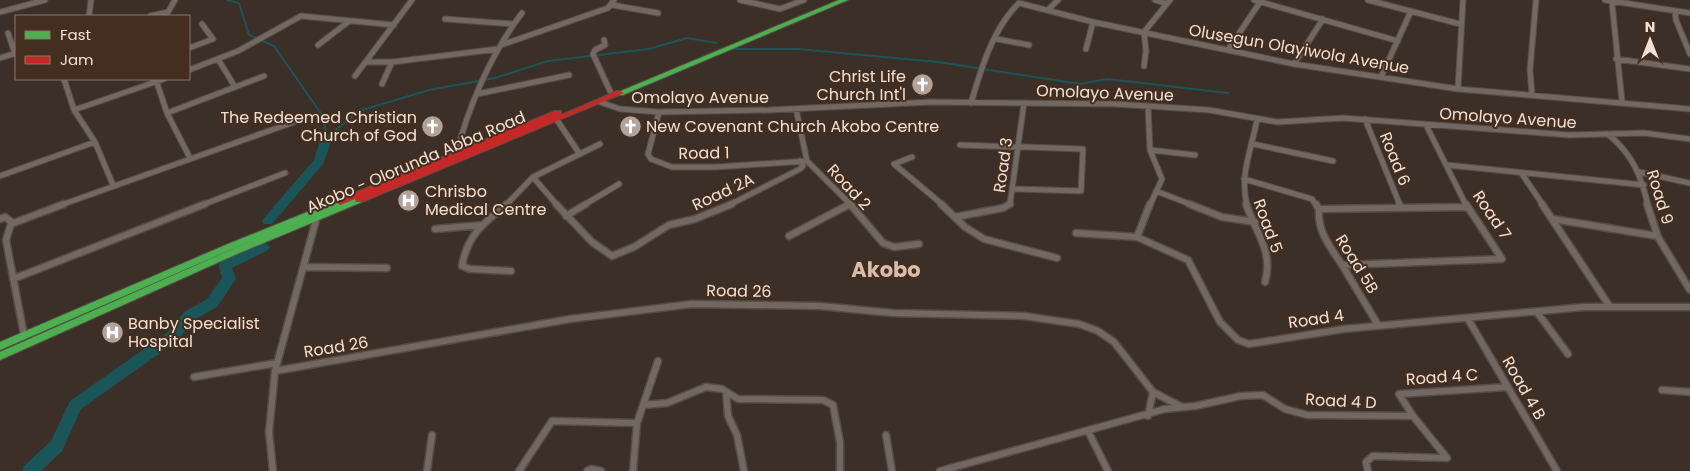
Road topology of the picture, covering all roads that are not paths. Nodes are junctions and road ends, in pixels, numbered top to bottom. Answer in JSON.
{"nodes":[{"id":1,"x":45,"y":0,"type":"edge"},
{"id":2,"x":91,"y":0,"type":"edge"},
{"id":3,"x":175,"y":0,"type":"edge"},
{"id":4,"x":412,"y":0,"type":"edge"},
{"id":5,"x":740,"y":0,"type":"edge"},
{"id":6,"x":804,"y":0,"type":"edge"},
{"id":7,"x":831,"y":0,"type":"edge"},
{"id":8,"x":844,"y":0,"type":"edge"},
{"id":9,"x":1058,"y":0,"type":"edge"},
{"id":10,"x":1155,"y":0,"type":"edge"},
{"id":11,"x":1254,"y":0,"type":"edge"},
{"id":12,"x":1368,"y":0,"type":"edge"},
{"id":13,"x":1463,"y":0,"type":"edge"},
{"id":14,"x":1536,"y":0,"type":"edge"},
{"id":15,"x":1604,"y":0,"type":"edge"},
{"id":16,"x":613,"y":2,"type":"edge"},
{"id":17,"x":1169,"y":2,"type":"edge"},
{"id":18,"x":1260,"y":2,"type":"junction"},
{"id":19,"x":1612,"y":3,"type":"junction"},
{"id":20,"x":1048,"y":10,"type":"junction"},
{"id":21,"x":1411,"y":11,"type":"junction"},
{"id":22,"x":0,"y":12,"type":"edge"},
{"id":23,"x":1675,"y":12,"type":"junction"},
{"id":24,"x":522,"y":13,"type":"dead end"},
{"id":25,"x":658,"y":13,"type":"dead end"},
{"id":26,"x":1690,"y":13,"type":"edge"},
{"id":27,"x":89,"y":15,"type":"edge"},
{"id":28,"x":154,"y":15,"type":"edge"},
{"id":29,"x":445,"y":19,"type":"dead end"},
{"id":30,"x":1323,"y":19,"type":"junction"},
{"id":31,"x":348,"y":22,"type":"junction"},
{"id":32,"x":1093,"y":22,"type":"junction"},
{"id":33,"x":202,"y":24,"type":"dead end"},
{"id":34,"x":513,"y":24,"type":"junction"},
{"id":35,"x":1460,"y":24,"type":"junction"},
{"id":36,"x":394,"y":25,"type":"junction"},
{"id":37,"x":1144,"y":32,"type":"junction"},
{"id":38,"x":8,"y":33,"type":"dead end"},
{"id":39,"x":751,"y":35,"type":"junction"},
{"id":40,"x":997,"y":39,"type":"junction"},
{"id":41,"x":604,"y":40,"type":"dead end"},
{"id":42,"x":1398,"y":41,"type":"junction"},
{"id":43,"x":318,"y":45,"type":"dead end"},
{"id":44,"x":1029,"y":45,"type":"dead end"},
{"id":45,"x":500,"y":47,"type":"junction"},
{"id":46,"x":190,"y":48,"type":"edge"},
{"id":47,"x":1086,"y":49,"type":"dead end"},
{"id":48,"x":485,"y":50,"type":"junction"},
{"id":49,"x":1228,"y":50,"type":"junction"},
{"id":50,"x":15,"y":51,"type":"edge"},
{"id":51,"x":15,"y":54,"type":"edge"},
{"id":52,"x":1690,"y":54,"type":"edge"},
{"id":53,"x":0,"y":58,"type":"edge"},
{"id":54,"x":494,"y":58,"type":"junction"},
{"id":55,"x":1616,"y":59,"type":"junction"},
{"id":56,"x":218,"y":60,"type":"junction"},
{"id":57,"x":367,"y":62,"type":"junction"},
{"id":58,"x":392,"y":62,"type":"junction"},
{"id":59,"x":1294,"y":64,"type":"junction"},
{"id":60,"x":1144,"y":66,"type":"dead end"},
{"id":61,"x":1690,"y":69,"type":"edge"},
{"id":62,"x":190,"y":70,"type":"edge"},
{"id":63,"x":569,"y":75,"type":"dead end"},
{"id":64,"x":264,"y":76,"type":"dead end"},
{"id":65,"x":354,"y":76,"type":"dead end"},
{"id":66,"x":1380,"y":76,"type":"junction"},
{"id":67,"x":64,"y":80,"type":"edge"},
{"id":68,"x":156,"y":80,"type":"edge"},
{"id":69,"x":382,"y":84,"type":"dead end"},
{"id":70,"x":234,"y":87,"type":"junction"},
{"id":71,"x":1458,"y":89,"type":"junction"},
{"id":72,"x":610,"y":91,"type":"junction"},
{"id":73,"x":477,"y":94,"type":"junction"},
{"id":74,"x":1532,"y":94,"type":"junction"},
{"id":75,"x":1622,"y":101,"type":"junction"},
{"id":76,"x":600,"y":102,"type":"junction"},
{"id":77,"x":1024,"y":102,"type":"junction"},
{"id":78,"x":971,"y":103,"type":"junction"},
{"id":79,"x":1148,"y":106,"type":"junction"},
{"id":80,"x":796,"y":109,"type":"junction"},
{"id":81,"x":1690,"y":109,"type":"edge"},
{"id":82,"x":74,"y":110,"type":"junction"},
{"id":83,"x":659,"y":112,"type":"junction"},
{"id":84,"x":167,"y":113,"type":"junction"},
{"id":85,"x":1257,"y":119,"type":"junction"},
{"id":86,"x":1365,"y":119,"type":"junction"},
{"id":87,"x":557,"y":120,"type":"junction"},
{"id":88,"x":294,"y":122,"type":"dead end"},
{"id":89,"x":1426,"y":125,"type":"junction"},
{"id":90,"x":1609,"y":135,"type":"junction"},
{"id":91,"x":1690,"y":138,"type":"edge"},
{"id":92,"x":95,"y":142,"type":"junction"},
{"id":93,"x":600,"y":144,"type":"dead end"},
{"id":94,"x":1253,"y":144,"type":"junction"},
{"id":95,"x":960,"y":145,"type":"dead end"},
{"id":96,"x":1018,"y":146,"type":"junction"},
{"id":97,"x":1150,"y":150,"type":"junction"},
{"id":98,"x":580,"y":152,"type":"junction"},
{"id":99,"x":1196,"y":156,"type":"dead end"},
{"id":100,"x":459,"y":157,"type":"junction"},
{"id":101,"x":912,"y":157,"type":"dead end"},
{"id":102,"x":190,"y":158,"type":"junction"},
{"id":103,"x":800,"y":161,"type":"junction"},
{"id":104,"x":807,"y":161,"type":"junction"},
{"id":105,"x":1333,"y":161,"type":"dead end"},
{"id":106,"x":1447,"y":165,"type":"junction"},
{"id":107,"x":1639,"y":172,"type":"junction"},
{"id":108,"x":284,"y":173,"type":"dead end"},
{"id":109,"x":1522,"y":174,"type":"junction"},
{"id":110,"x":0,"y":176,"type":"edge"},
{"id":111,"x":533,"y":177,"type":"junction"},
{"id":112,"x":1244,"y":178,"type":"junction"},
{"id":113,"x":620,"y":184,"type":"dead end"},
{"id":114,"x":1690,"y":184,"type":"edge"},
{"id":115,"x":113,"y":185,"type":"junction"},
{"id":116,"x":1644,"y":185,"type":"junction"},
{"id":117,"x":1013,"y":189,"type":"junction"},
{"id":118,"x":1156,"y":191,"type":"junction"},
{"id":119,"x":850,"y":204,"type":"junction"},
{"id":120,"x":1467,"y":206,"type":"junction"},
{"id":121,"x":1401,"y":208,"type":"junction"},
{"id":122,"x":1319,"y":209,"type":"junction"},
{"id":123,"x":566,"y":216,"type":"junction"},
{"id":124,"x":955,"y":217,"type":"junction"},
{"id":125,"x":0,"y":219,"type":"edge"},
{"id":126,"x":1553,"y":219,"type":"junction"},
{"id":127,"x":316,"y":220,"type":"junction"},
{"id":128,"x":1254,"y":222,"type":"junction"},
{"id":129,"x":13,"y":223,"type":"junction"},
{"id":130,"x":483,"y":224,"type":"junction"},
{"id":131,"x":435,"y":228,"type":"dead end"},
{"id":132,"x":275,"y":232,"type":"junction"},
{"id":133,"x":1076,"y":233,"type":"dead end"},
{"id":134,"x":789,"y":236,"type":"dead end"},
{"id":135,"x":1658,"y":236,"type":"junction"},
{"id":136,"x":1137,"y":237,"type":"junction"},
{"id":137,"x":261,"y":238,"type":"junction"},
{"id":138,"x":3,"y":241,"type":"edge"},
{"id":139,"x":919,"y":244,"type":"dead end"},
{"id":140,"x":1056,"y":258,"type":"dead end"},
{"id":141,"x":1342,"y":265,"type":"junction"},
{"id":142,"x":304,"y":267,"type":"junction"},
{"id":143,"x":387,"y":268,"type":"dead end"},
{"id":144,"x":511,"y":271,"type":"dead end"},
{"id":145,"x":14,"y":279,"type":"junction"},
{"id":146,"x":1265,"y":282,"type":"dead end"},
{"id":147,"x":1690,"y":290,"type":"edge"},
{"id":148,"x":1610,"y":307,"type":"junction"},
{"id":149,"x":1690,"y":307,"type":"edge"},
{"id":150,"x":1537,"y":312,"type":"junction"},
{"id":151,"x":1468,"y":318,"type":"junction"},
{"id":152,"x":1378,"y":325,"type":"junction"},
{"id":153,"x":24,"y":334,"type":"junction"},
{"id":154,"x":0,"y":346,"type":"edge"},
{"id":155,"x":1568,"y":354,"type":"dead end"},
{"id":156,"x":0,"y":356,"type":"edge"},
{"id":157,"x":658,"y":360,"type":"dead end"},
{"id":158,"x":276,"y":367,"type":"junction"},
{"id":159,"x":194,"y":377,"type":"dead end"},
{"id":160,"x":1507,"y":387,"type":"junction"},
{"id":161,"x":1662,"y":390,"type":"dead end"},
{"id":162,"x":726,"y":392,"type":"junction"},
{"id":163,"x":1153,"y":392,"type":"junction"},
{"id":164,"x":1690,"y":392,"type":"edge"},
{"id":165,"x":643,"y":405,"type":"junction"},
{"id":166,"x":1182,"y":407,"type":"junction"},
{"id":167,"x":1148,"y":416,"type":"junction"},
{"id":168,"x":1413,"y":416,"type":"junction"},
{"id":169,"x":637,"y":423,"type":"junction"},
{"id":170,"x":1088,"y":431,"type":"junction"},
{"id":171,"x":432,"y":435,"type":"dead end"},
{"id":172,"x":886,"y":435,"type":"dead end"},
{"id":173,"x":273,"y":471,"type":"edge"},
{"id":174,"x":427,"y":471,"type":"edge"},
{"id":175,"x":519,"y":471,"type":"edge"},
{"id":176,"x":586,"y":471,"type":"edge"},
{"id":177,"x":601,"y":471,"type":"edge"},
{"id":178,"x":633,"y":471,"type":"edge"},
{"id":179,"x":744,"y":471,"type":"edge"},
{"id":180,"x":840,"y":471,"type":"edge"},
{"id":181,"x":892,"y":471,"type":"edge"},
{"id":182,"x":940,"y":471,"type":"edge"},
{"id":183,"x":1108,"y":471,"type":"edge"},
{"id":184,"x":1368,"y":471,"type":"edge"},
{"id":185,"x":1556,"y":471,"type":"edge"}],
"edges":[{"from":1,"to":22,"type":"street"},
{"from":2,"to":27,"type":"street"},
{"from":3,"to":28,"type":"street"},
{"from":4,"to":36,"type":"street"},
{"from":5,"to":6,"type":"street"},
{"from":7,"to":39,"type":"main road","name":"Akobo - Olorunda Abba Road"},
{"from":8,"to":39,"type":"main road","name":"Akobo - Olorunda Abba Road"},
{"from":9,"to":20,"type":"street"},
{"from":10,"to":17,"type":"street"},
{"from":11,"to":18,"type":"street"},
{"from":12,"to":21,"type":"street"},
{"from":13,"to":35,"type":"street"},
{"from":14,"to":74,"type":"street"},
{"from":15,"to":19,"type":"street"},
{"from":16,"to":25,"type":"street"},
{"from":16,"to":45,"type":"street"},
{"from":17,"to":37,"type":"street"},
{"from":18,"to":30,"type":"street"},
{"from":18,"to":49,"type":"street"},
{"from":19,"to":23,"type":"street"},
{"from":19,"to":55,"type":"street"},
{"from":20,"to":32,"type":"street","name":"Olusegun Olayiwola Avenue"},
{"from":20,"to":40,"type":"street","name":"Olusegun Olayiwola Avenue"},
{"from":21,"to":35,"type":"street"},
{"from":21,"to":42,"type":"street"},
{"from":23,"to":26,"type":"street"},
{"from":23,"to":52,"type":"street"},
{"from":24,"to":34,"type":"street"},
{"from":29,"to":34,"type":"street"},
{"from":30,"to":42,"type":"street"},
{"from":30,"to":59,"type":"street"},
{"from":31,"to":36,"type":"street"},
{"from":31,"to":43,"type":"street"},
{"from":31,"to":56,"type":"street"},
{"from":32,"to":37,"type":"street","name":"Olusegun Olayiwola Avenue"},
{"from":32,"to":47,"type":"street"},
{"from":33,"to":46,"type":"street"},
{"from":34,"to":45,"type":"street"},
{"from":35,"to":71,"type":"street"},
{"from":36,"to":57,"type":"street"},
{"from":37,"to":49,"type":"street","name":"Olusegun Olayiwola Avenue"},
{"from":37,"to":60,"type":"street"},
{"from":38,"to":50,"type":"street"},
{"from":39,"to":72,"type":"main road","name":"Akobo - Olorunda Abba Road"},
{"from":39,"to":76,"type":"main road","name":"Akobo - Olorunda Abba Road"},
{"from":40,"to":44,"type":"street"},
{"from":40,"to":78,"type":"street","name":"Olusegun Olayiwola Avenue"},
{"from":41,"to":72,"type":"street"},
{"from":42,"to":66,"type":"street"},
{"from":45,"to":48,"type":"street"},
{"from":45,"to":54,"type":"street"},
{"from":48,"to":54,"type":"street"},
{"from":48,"to":58,"type":"street"},
{"from":49,"to":59,"type":"street","name":"Olusegun Olayiwola Avenue"},
{"from":51,"to":53,"type":"street"},
{"from":54,"to":73,"type":"street"},
{"from":55,"to":61,"type":"street"},
{"from":55,"to":75,"type":"street"},
{"from":56,"to":62,"type":"street"},
{"from":56,"to":70,"type":"street"},
{"from":57,"to":58,"type":"street"},
{"from":57,"to":65,"type":"street"},
{"from":58,"to":69,"type":"street"},
{"from":59,"to":66,"type":"street","name":"Olusegun Olayiwola Avenue"},
{"from":63,"to":73,"type":"street"},
{"from":64,"to":70,"type":"street"},
{"from":66,"to":71,"type":"street","name":"Olusegun Olayiwola Avenue"},
{"from":67,"to":82,"type":"street"},
{"from":68,"to":82,"type":"street"},
{"from":68,"to":84,"type":"street"},
{"from":70,"to":84,"type":"street"},
{"from":71,"to":74,"type":"street","name":"Olusegun Olayiwola Avenue"},
{"from":72,"to":100,"type":"main road","name":"Akobo - Olorunda Abba Road"},
{"from":73,"to":100,"type":"street"},
{"from":74,"to":75,"type":"street","name":"Olusegun Olayiwola Avenue"},
{"from":75,"to":81,"type":"street","name":"Olusegun Olayiwola Avenue"},
{"from":76,"to":83,"type":"street","name":"Omolayo Avenue"},
{"from":76,"to":87,"type":"main road","name":"Akobo - Olorunda Abba Road"},
{"from":77,"to":78,"type":"street","name":"Omolayo Avenue"},
{"from":77,"to":79,"type":"street","name":"Omolayo Avenue"},
{"from":77,"to":96,"type":"street","name":"Road 3"},
{"from":78,"to":80,"type":"street","name":"Omolayo Avenue"},
{"from":79,"to":85,"type":"street","name":"Omolayo Avenue"},
{"from":79,"to":97,"type":"street"},
{"from":80,"to":83,"type":"street","name":"Omolayo Avenue"},
{"from":80,"to":104,"type":"street","name":"Road 2"},
{"from":82,"to":92,"type":"street"},
{"from":83,"to":103,"type":"street","name":"Road 1"},
{"from":84,"to":102,"type":"street"},
{"from":85,"to":86,"type":"street","name":"Omolayo Avenue"},
{"from":85,"to":94,"type":"street","name":"Road 5"},
{"from":86,"to":89,"type":"street","name":"Omolayo Avenue"},
{"from":86,"to":121,"type":"street","name":"Road 6"},
{"from":87,"to":98,"type":"street"},
{"from":87,"to":100,"type":"main road","name":"Akobo - Olorunda Abba Road"},
{"from":88,"to":102,"type":"street"},
{"from":89,"to":90,"type":"street","name":"Omolayo Avenue"},
{"from":89,"to":106,"type":"street","name":"Road 7"},
{"from":90,"to":91,"type":"street"},
{"from":90,"to":107,"type":"street","name":"Road 9"},
{"from":92,"to":110,"type":"street"},
{"from":92,"to":115,"type":"street"},
{"from":93,"to":98,"type":"street"},
{"from":94,"to":105,"type":"street"},
{"from":94,"to":112,"type":"street","name":"Road 5"},
{"from":95,"to":96,"type":"street"},
{"from":96,"to":117,"type":"street","name":"Road 3"},
{"from":96,"to":117,"type":"street"},
{"from":97,"to":99,"type":"street"},
{"from":97,"to":118,"type":"street"},
{"from":98,"to":111,"type":"street"},
{"from":100,"to":127,"type":"main road","name":"Akobo - Olorunda Abba Road"},
{"from":100,"to":132,"type":"main road","name":"Akobo - Olorunda Abba Road"},
{"from":101,"to":124,"type":"street"},
{"from":102,"to":115,"type":"street"},
{"from":103,"to":104,"type":"street","name":"Road 1"},
{"from":103,"to":123,"type":"street","name":"Road 2A"},
{"from":104,"to":119,"type":"street","name":"Road 2"},
{"from":106,"to":109,"type":"street"},
{"from":106,"to":120,"type":"street","name":"Road 7"},
{"from":107,"to":114,"type":"street"},
{"from":107,"to":116,"type":"street","name":"Road 9"},
{"from":108,"to":145,"type":"street"},
{"from":109,"to":116,"type":"street"},
{"from":109,"to":126,"type":"street"},
{"from":111,"to":123,"type":"street"},
{"from":111,"to":130,"type":"street"},
{"from":112,"to":122,"type":"street"},
{"from":112,"to":128,"type":"street","name":"Road 5"},
{"from":113,"to":123,"type":"street"},
{"from":115,"to":129,"type":"street"},
{"from":116,"to":135,"type":"street","name":"Road 9"},
{"from":117,"to":124,"type":"street","name":"Road 3"},
{"from":118,"to":128,"type":"street"},
{"from":118,"to":136,"type":"street"},
{"from":119,"to":134,"type":"street"},
{"from":119,"to":139,"type":"street","name":"Road 2"},
{"from":120,"to":121,"type":"street"},
{"from":120,"to":141,"type":"street","name":"Road 7"},
{"from":121,"to":122,"type":"street"},
{"from":122,"to":141,"type":"street","name":"Road 5B"},
{"from":124,"to":140,"type":"street"},
{"from":125,"to":129,"type":"street"},
{"from":126,"to":135,"type":"street"},
{"from":126,"to":148,"type":"street"},
{"from":127,"to":132,"type":"main road","name":"Akobo - Olorunda Abba Road"},
{"from":127,"to":142,"type":"street"},
{"from":128,"to":146,"type":"street","name":"Road 5"},
{"from":129,"to":138,"type":"street"},
{"from":130,"to":131,"type":"street"},
{"from":130,"to":144,"type":"street"},
{"from":132,"to":137,"type":"main road","name":"Akobo - Olorunda Abba Road"},
{"from":133,"to":136,"type":"street"},
{"from":135,"to":147,"type":"street","name":"Road 9"},
{"from":136,"to":152,"type":"street","name":"Road 4"},
{"from":137,"to":153,"type":"main road","name":"Akobo - Olorunda Abba Road"},
{"from":137,"to":156,"type":"main road","name":"Akobo - Olorunda Abba Road"},
{"from":138,"to":145,"type":"street"},
{"from":141,"to":152,"type":"street","name":"Road 5B"},
{"from":142,"to":143,"type":"street"},
{"from":142,"to":158,"type":"street"},
{"from":145,"to":153,"type":"street"},
{"from":148,"to":149,"type":"street","name":"Road 4"},
{"from":148,"to":150,"type":"street","name":"Road 4"},
{"from":150,"to":151,"type":"street","name":"Road 4"},
{"from":150,"to":155,"type":"street"},
{"from":151,"to":152,"type":"street","name":"Road 4"},
{"from":151,"to":160,"type":"street","name":"Road 4 B"},
{"from":153,"to":154,"type":"main road","name":"Akobo - Olorunda Abba Road"},
{"from":157,"to":165,"type":"street"},
{"from":158,"to":159,"type":"street","name":"Road 26"},
{"from":158,"to":163,"type":"street","name":"Road 26"},
{"from":158,"to":173,"type":"street"},
{"from":160,"to":168,"type":"street","name":"Road 4 C"},
{"from":160,"to":185,"type":"street","name":"Road 4 B"},
{"from":161,"to":164,"type":"street"},
{"from":162,"to":165,"type":"street"},
{"from":162,"to":179,"type":"street"},
{"from":162,"to":180,"type":"street"},
{"from":163,"to":166,"type":"street"},
{"from":163,"to":167,"type":"street"},
{"from":165,"to":169,"type":"street"},
{"from":166,"to":167,"type":"street","name":"Road 4 D"},
{"from":166,"to":168,"type":"street","name":"Road 4 D"},
{"from":167,"to":170,"type":"street","name":"Road 4 D"},
{"from":168,"to":184,"type":"street","name":"Road 4 C"},
{"from":169,"to":175,"type":"street"},
{"from":169,"to":178,"type":"street"},
{"from":170,"to":182,"type":"street","name":"Road 4 D"},
{"from":170,"to":183,"type":"street"},
{"from":171,"to":174,"type":"street"},
{"from":172,"to":181,"type":"street"},
{"from":176,"to":177,"type":"street"}]}
